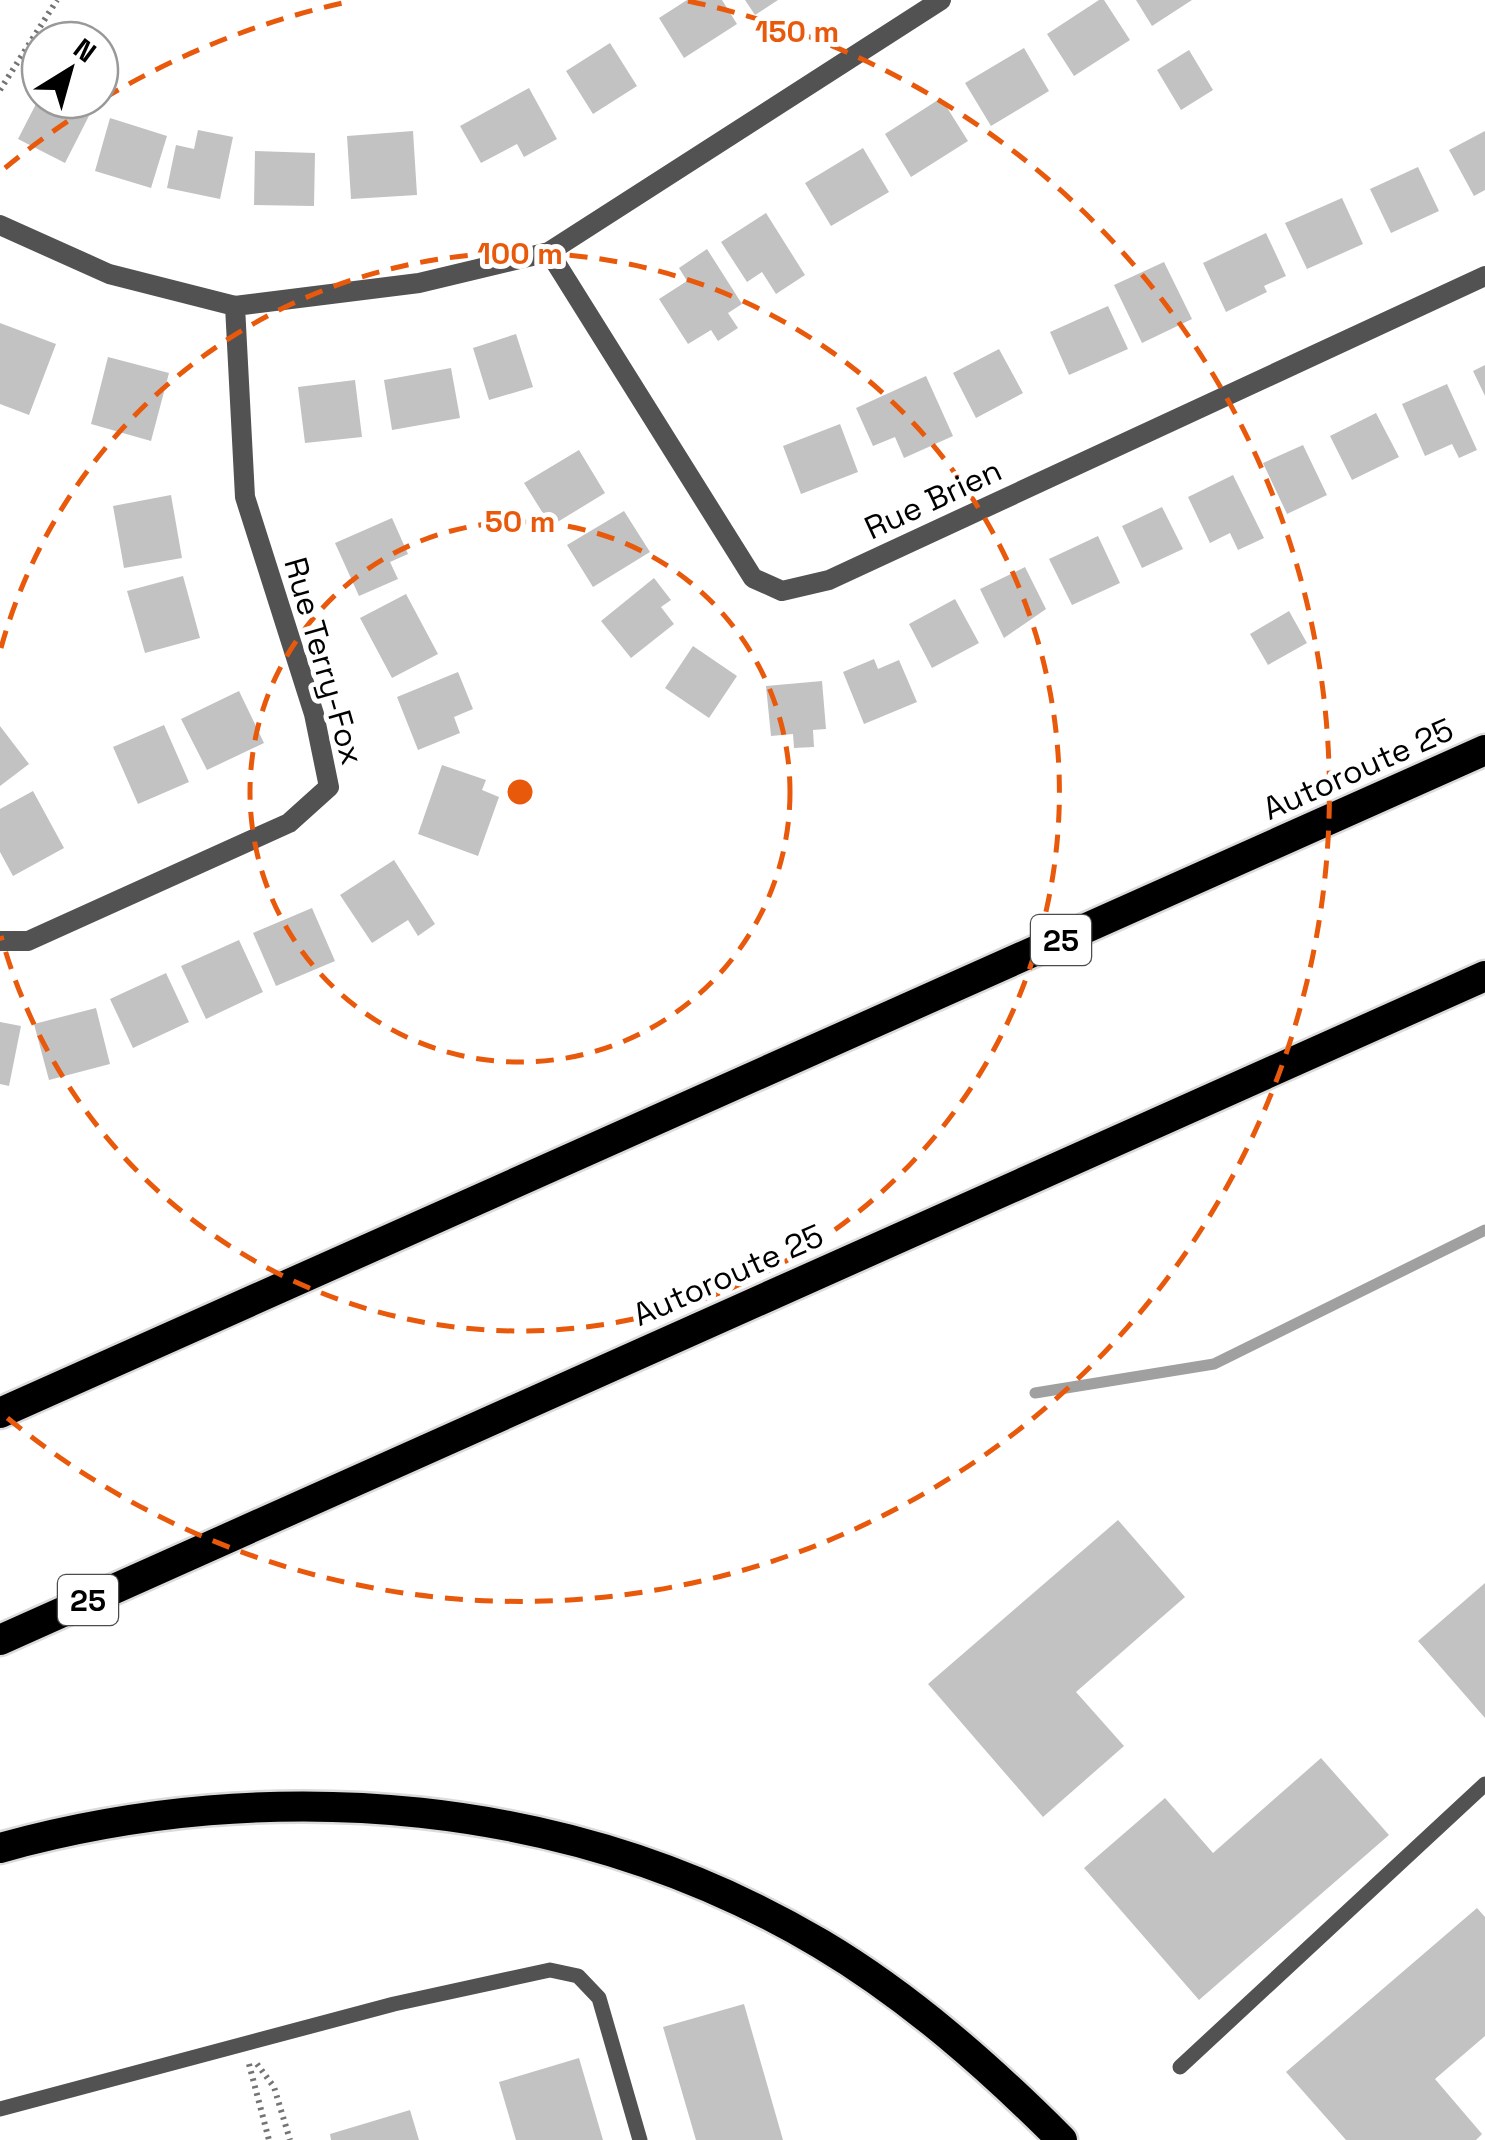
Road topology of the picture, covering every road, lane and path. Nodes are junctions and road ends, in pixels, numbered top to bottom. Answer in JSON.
{"nodes":[{"id":1,"x":57,"y":0,"type":"edge"},
{"id":2,"x":941,"y":0,"type":"edge"},
{"id":3,"x":0,"y":90,"type":"edge"},
{"id":4,"x":0,"y":225,"type":"edge"},
{"id":5,"x":549,"y":252,"type":"junction"},
{"id":6,"x":1485,"y":276,"type":"edge"},
{"id":7,"x":236,"y":306,"type":"junction"},
{"id":8,"x":1485,"y":750,"type":"edge"},
{"id":9,"x":0,"y":941,"type":"edge"},
{"id":10,"x":1485,"y":976,"type":"edge"},
{"id":11,"x":0,"y":1413,"type":"edge"},
{"id":12,"x":0,"y":1640,"type":"edge"},
{"id":13,"x":1485,"y":1784,"type":"edge"},
{"id":14,"x":0,"y":1848,"type":"edge"},
{"id":15,"x":1180,"y":2067,"type":"dead end"},
{"id":16,"x":274,"y":2087,"type":"dead end"},
{"id":17,"x":255,"y":2093,"type":"dead end"},
{"id":18,"x":0,"y":2109,"type":"edge"},
{"id":19,"x":269,"y":2140,"type":"edge"},
{"id":20,"x":290,"y":2140,"type":"edge"},
{"id":21,"x":640,"y":2140,"type":"edge"},
{"id":22,"x":1062,"y":2140,"type":"edge"}],
"edges":[{"from":1,"to":3,"type":"path"},
{"from":2,"to":5,"type":"street"},
{"from":4,"to":7,"type":"street"},
{"from":5,"to":6,"type":"street","name":"Rue Brien"},
{"from":5,"to":7,"type":"street"},
{"from":7,"to":9,"type":"street","name":"Rue Terry-Fox"},
{"from":8,"to":11,"type":"highway","name":"Autoroute 25","number":"25"},
{"from":10,"to":12,"type":"highway","name":"Autoroute 25","number":"25"},
{"from":13,"to":15,"type":"lane"},
{"from":14,"to":22,"type":"highway"},
{"from":16,"to":20,"type":"path"},
{"from":17,"to":19,"type":"path"},
{"from":18,"to":21,"type":"lane"}]}
